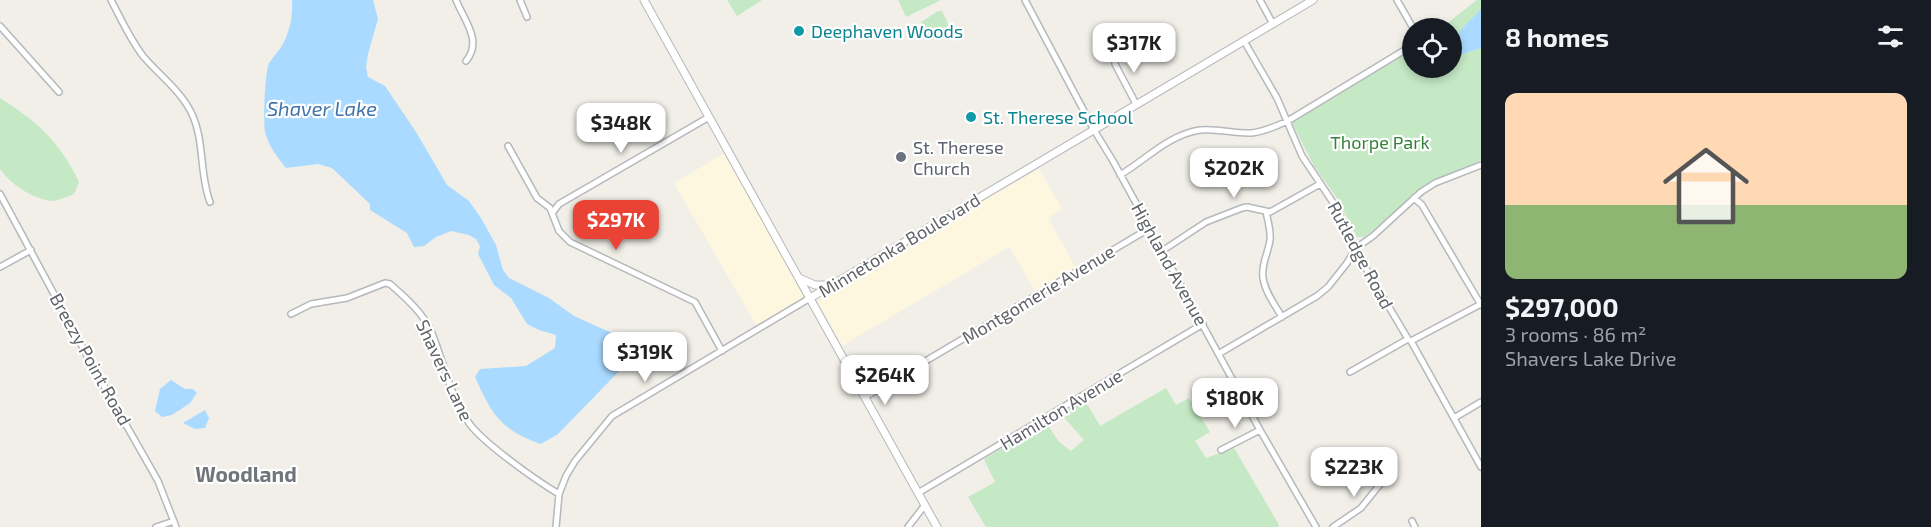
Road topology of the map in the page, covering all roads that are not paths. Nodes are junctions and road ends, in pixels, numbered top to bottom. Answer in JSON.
{"nodes":[{"id":1,"x":111,"y":0,"type":"edge"},
{"id":2,"x":456,"y":0,"type":"edge"},
{"id":3,"x":520,"y":0,"type":"edge"},
{"id":4,"x":644,"y":0,"type":"edge"},
{"id":5,"x":1025,"y":0,"type":"edge"},
{"id":6,"x":1260,"y":0,"type":"edge"},
{"id":7,"x":1313,"y":0,"type":"edge"},
{"id":8,"x":1397,"y":0,"type":"edge"},
{"id":9,"x":527,"y":17,"type":"dead end"},
{"id":10,"x":1407,"y":18,"type":"edge"},
{"id":11,"x":1273,"y":24,"type":"junction"},
{"id":12,"x":0,"y":26,"type":"edge"},
{"id":13,"x":1245,"y":41,"type":"junction"},
{"id":14,"x":1114,"y":50,"type":"dead end"},
{"id":15,"x":1402,"y":52,"type":"edge"},
{"id":16,"x":466,"y":61,"type":"dead end"},
{"id":17,"x":59,"y":92,"type":"dead end"},
{"id":18,"x":1136,"y":104,"type":"junction"},
{"id":19,"x":709,"y":117,"type":"junction"},
{"id":20,"x":1286,"y":122,"type":"junction"},
{"id":21,"x":1094,"y":130,"type":"junction"},
{"id":22,"x":508,"y":146,"type":"dead end"},
{"id":23,"x":1481,"y":165,"type":"edge"},
{"id":24,"x":1120,"y":175,"type":"junction"},
{"id":25,"x":1320,"y":184,"type":"junction"},
{"id":26,"x":0,"y":194,"type":"edge"},
{"id":27,"x":1414,"y":198,"type":"junction"},
{"id":28,"x":210,"y":202,"type":"dead end"},
{"id":29,"x":3,"y":204,"type":"edge"},
{"id":30,"x":553,"y":212,"type":"junction"},
{"id":31,"x":1266,"y":212,"type":"junction"},
{"id":32,"x":1150,"y":228,"type":"junction"},
{"id":33,"x":1356,"y":248,"type":"junction"},
{"id":34,"x":31,"y":250,"type":"junction"},
{"id":35,"x":1162,"y":251,"type":"junction"},
{"id":36,"x":0,"y":267,"type":"edge"},
{"id":37,"x":799,"y":278,"type":"junction"},
{"id":38,"x":829,"y":285,"type":"junction"},
{"id":39,"x":810,"y":298,"type":"junction"},
{"id":40,"x":1481,"y":304,"type":"edge"},
{"id":41,"x":291,"y":314,"type":"dead end"},
{"id":42,"x":1282,"y":317,"type":"junction"},
{"id":43,"x":1203,"y":324,"type":"junction"},
{"id":44,"x":1409,"y":340,"type":"junction"},
{"id":45,"x":722,"y":351,"type":"junction"},
{"id":46,"x":1220,"y":353,"type":"junction"},
{"id":47,"x":1350,"y":372,"type":"dead end"},
{"id":48,"x":865,"y":397,"type":"junction"},
{"id":49,"x":1481,"y":402,"type":"edge"},
{"id":50,"x":1454,"y":418,"type":"junction"},
{"id":51,"x":1260,"y":430,"type":"junction"},
{"id":52,"x":1221,"y":450,"type":"dead end"},
{"id":53,"x":1481,"y":467,"type":"edge"},
{"id":54,"x":1384,"y":478,"type":"dead end"},
{"id":55,"x":918,"y":493,"type":"junction"},
{"id":56,"x":559,"y":494,"type":"junction"},
{"id":57,"x":925,"y":505,"type":"junction"},
{"id":58,"x":175,"y":524,"type":"edge"},
{"id":59,"x":156,"y":527,"type":"edge"},
{"id":60,"x":556,"y":527,"type":"edge"},
{"id":61,"x":908,"y":527,"type":"edge"},
{"id":62,"x":937,"y":527,"type":"edge"},
{"id":63,"x":1316,"y":527,"type":"edge"},
{"id":64,"x":1332,"y":527,"type":"edge"}],
"edges":[{"from":1,"to":28,"type":"street"},
{"from":2,"to":16,"type":"street"},
{"from":3,"to":9,"type":"street"},
{"from":4,"to":19,"type":"street","name":"Minnetonka Boulevard"},
{"from":5,"to":21,"type":"street","name":"Highland Avenue"},
{"from":6,"to":11,"type":"street"},
{"from":7,"to":11,"type":"street","name":"Minnetonka Boulevard"},
{"from":8,"to":10,"type":"street"},
{"from":11,"to":13,"type":"street","name":"Minnetonka Boulevard"},
{"from":12,"to":17,"type":"street"},
{"from":13,"to":18,"type":"street","name":"Minnetonka Boulevard"},
{"from":13,"to":20,"type":"street","name":"Rutledge Road"},
{"from":14,"to":18,"type":"street"},
{"from":15,"to":20,"type":"street"},
{"from":18,"to":21,"type":"street","name":"Minnetonka Boulevard"},
{"from":19,"to":30,"type":"street"},
{"from":19,"to":37,"type":"street","name":"Minnetonka Boulevard"},
{"from":20,"to":24,"type":"street"},
{"from":20,"to":25,"type":"street","name":"Rutledge Road"},
{"from":21,"to":24,"type":"street","name":"Highland Avenue"},
{"from":21,"to":38,"type":"street","name":"Minnetonka Boulevard"},
{"from":22,"to":30,"type":"street"},
{"from":23,"to":27,"type":"street"},
{"from":24,"to":32,"type":"street","name":"Highland Avenue"},
{"from":25,"to":31,"type":"street"},
{"from":25,"to":33,"type":"street","name":"Rutledge Road"},
{"from":26,"to":29,"type":"street","name":"Breezy Point Road"},
{"from":27,"to":33,"type":"street"},
{"from":27,"to":40,"type":"street"},
{"from":29,"to":34,"type":"street","name":"Breezy Point Road"},
{"from":30,"to":45,"type":"street"},
{"from":31,"to":35,"type":"street"},
{"from":31,"to":42,"type":"street"},
{"from":32,"to":35,"type":"street","name":"Highland Avenue"},
{"from":32,"to":48,"type":"street","name":"Montgomerie Avenue"},
{"from":33,"to":42,"type":"street"},
{"from":33,"to":44,"type":"street","name":"Rutledge Road"},
{"from":34,"to":36,"type":"street"},
{"from":34,"to":58,"type":"street","name":"Breezy Point Road"},
{"from":35,"to":43,"type":"street","name":"Highland Avenue"},
{"from":37,"to":38,"type":"street"},
{"from":37,"to":39,"type":"street","name":"Minnetonka Boulevard"},
{"from":38,"to":39,"type":"street","name":"Minnetonka Boulevard"},
{"from":39,"to":45,"type":"street"},
{"from":39,"to":48,"type":"street"},
{"from":40,"to":44,"type":"street"},
{"from":41,"to":56,"type":"street","name":"Shavers Lane"},
{"from":42,"to":46,"type":"street"},
{"from":43,"to":46,"type":"street","name":"Highland Avenue"},
{"from":43,"to":55,"type":"street","name":"Hamilton Avenue"},
{"from":44,"to":47,"type":"street"},
{"from":44,"to":50,"type":"street","name":"Rutledge Road"},
{"from":45,"to":56,"type":"street"},
{"from":46,"to":51,"type":"street","name":"Highland Avenue"},
{"from":48,"to":55,"type":"street"},
{"from":49,"to":50,"type":"street"},
{"from":50,"to":53,"type":"street","name":"Rutledge Road"},
{"from":51,"to":52,"type":"street"},
{"from":51,"to":63,"type":"street","name":"Highland Avenue"},
{"from":54,"to":64,"type":"street"},
{"from":55,"to":57,"type":"street"},
{"from":56,"to":60,"type":"street"},
{"from":57,"to":61,"type":"street"},
{"from":57,"to":62,"type":"street"},
{"from":58,"to":59,"type":"street"}]}
